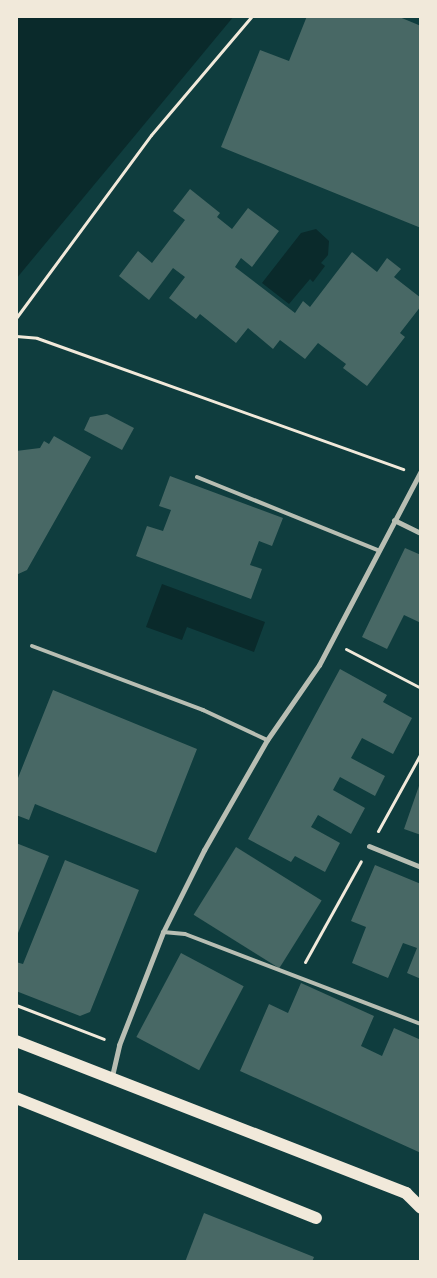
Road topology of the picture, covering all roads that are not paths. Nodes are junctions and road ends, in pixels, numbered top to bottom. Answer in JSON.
{"nodes":[{"id":1,"x":420,"y":473,"type":"edge"},
{"id":2,"x":197,"y":476,"type":"dead end"},
{"id":3,"x":394,"y":520,"type":"junction"},
{"id":4,"x":421,"y":533,"type":"edge"},
{"id":5,"x":378,"y":550,"type":"junction"},
{"id":6,"x":32,"y":646,"type":"dead end"},
{"id":7,"x":267,"y":740,"type":"junction"},
{"id":8,"x":369,"y":846,"type":"road end"},
{"id":9,"x":421,"y":867,"type":"edge"},
{"id":10,"x":163,"y":932,"type":"junction"},
{"id":11,"x":421,"y":1024,"type":"edge"},
{"id":12,"x":16,"y":1041,"type":"edge"},
{"id":13,"x":112,"y":1076,"type":"junction"},
{"id":14,"x":16,"y":1098,"type":"edge"},
{"id":15,"x":406,"y":1193,"type":"junction"},
{"id":16,"x":421,"y":1199,"type":"edge"},
{"id":17,"x":421,"y":1208,"type":"edge"},
{"id":18,"x":316,"y":1218,"type":"dead end"}],
"edges":[{"from":1,"to":3,"type":"street"},
{"from":2,"to":5,"type":"lane"},
{"from":3,"to":4,"type":"street"},
{"from":3,"to":5,"type":"street"},
{"from":5,"to":7,"type":"street"},
{"from":6,"to":7,"type":"lane"},
{"from":7,"to":10,"type":"street"},
{"from":8,"to":9,"type":"street"},
{"from":10,"to":11,"type":"lane"},
{"from":10,"to":13,"type":"street"},
{"from":12,"to":13,"type":"main road"},
{"from":13,"to":15,"type":"main road"},
{"from":14,"to":18,"type":"main road"},
{"from":15,"to":16,"type":"main road"},
{"from":15,"to":17,"type":"main road"}]}
